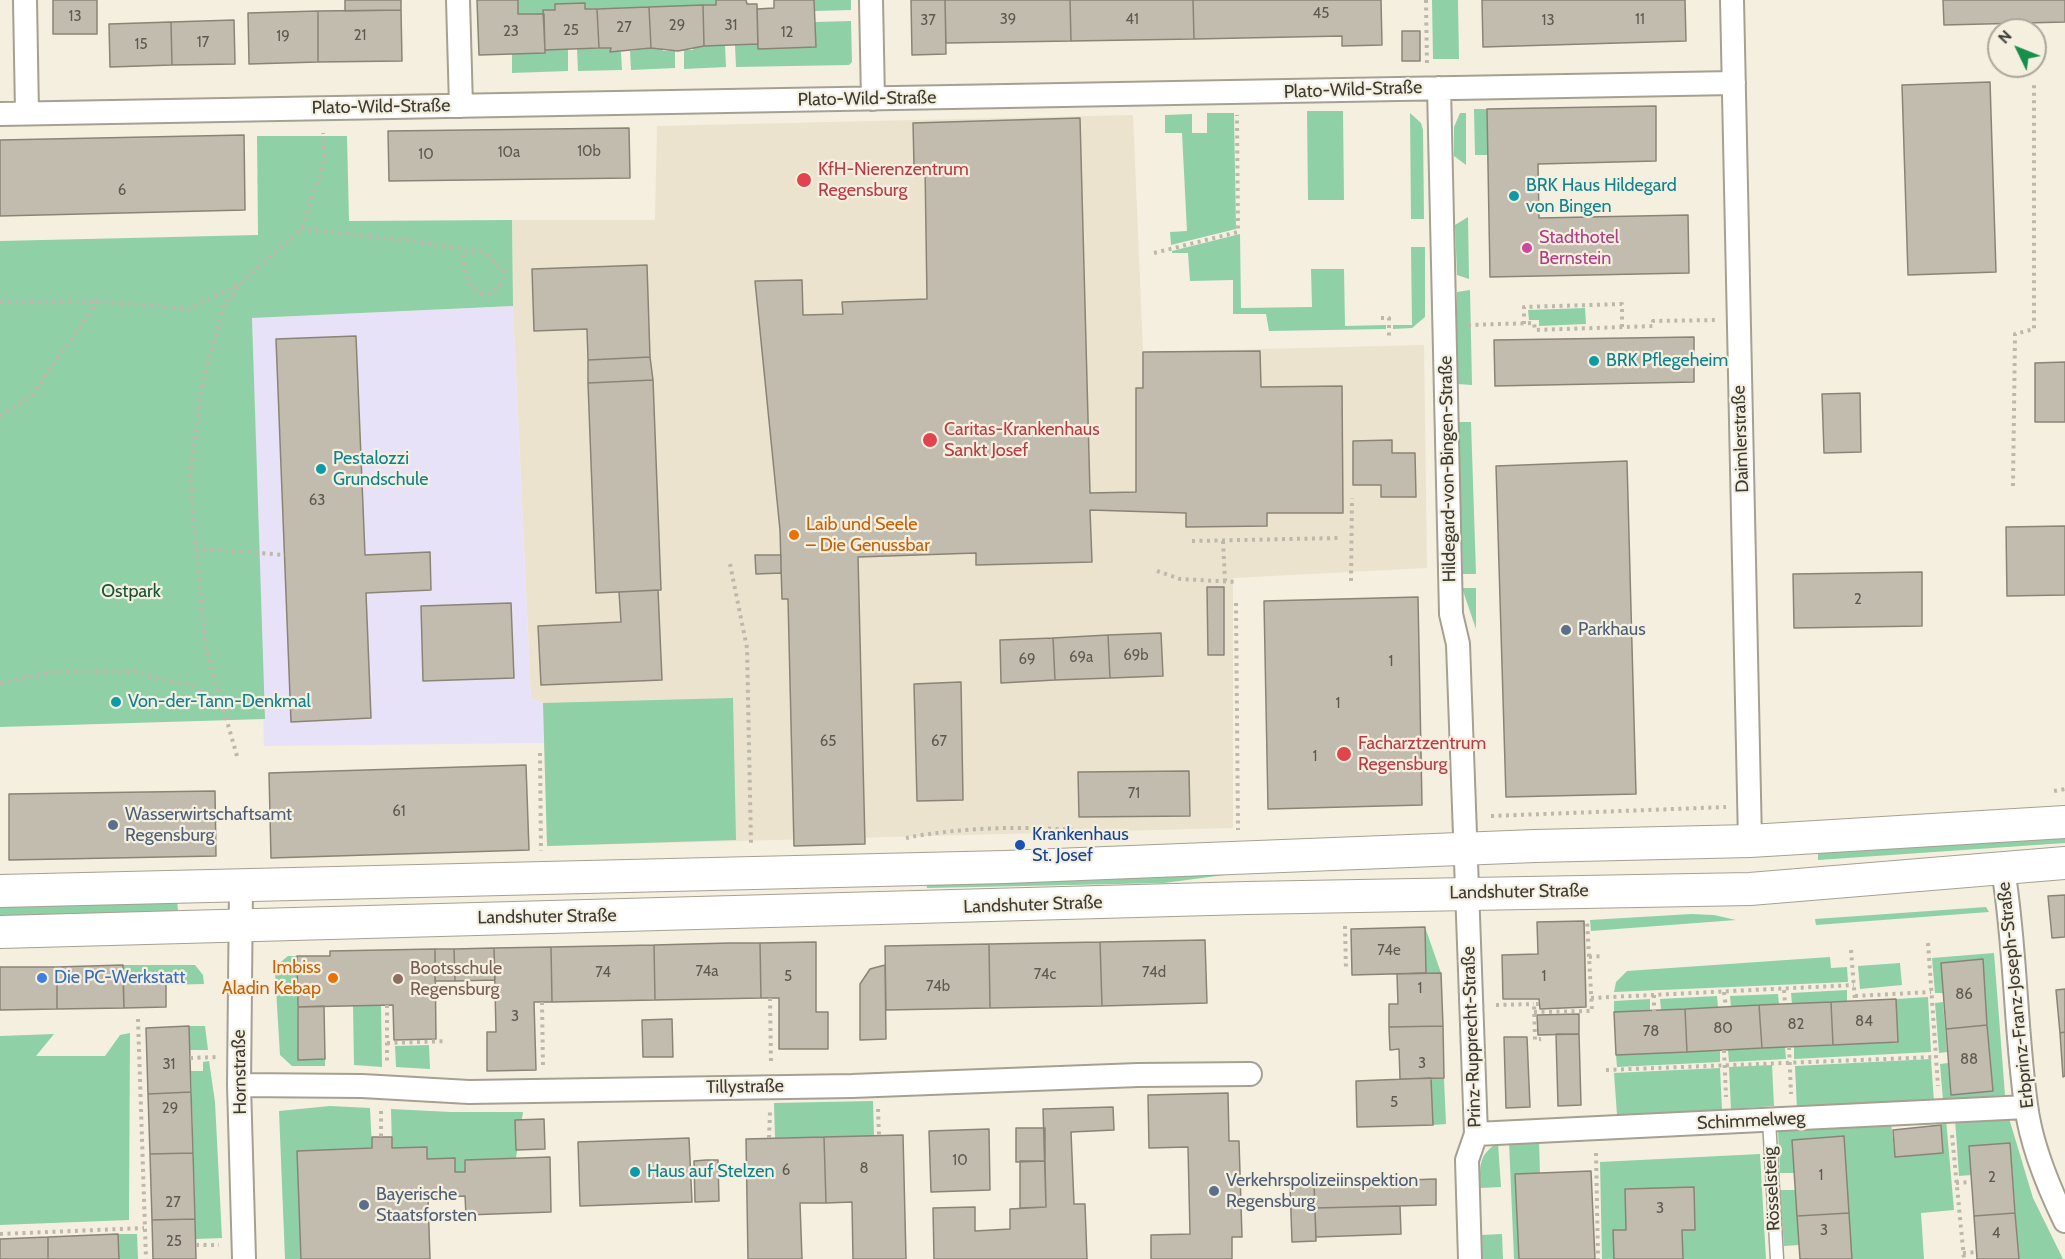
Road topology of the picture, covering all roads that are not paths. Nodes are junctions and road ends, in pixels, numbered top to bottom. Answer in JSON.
{"nodes":[{"id":1,"x":25,"y":0,"type":"edge"},
{"id":2,"x":458,"y":0,"type":"edge"},
{"id":3,"x":871,"y":0,"type":"edge"},
{"id":4,"x":1732,"y":0,"type":"edge"},
{"id":5,"x":1734,"y":83,"type":"junction"},
{"id":6,"x":1432,"y":88,"type":"junction"},
{"id":7,"x":873,"y":99,"type":"junction"},
{"id":8,"x":461,"y":106,"type":"junction"},
{"id":9,"x":27,"y":113,"type":"junction"},
{"id":10,"x":0,"y":114,"type":"edge"},
{"id":11,"x":2065,"y":822,"type":"edge"},
{"id":12,"x":1750,"y":841,"type":"junction"},
{"id":13,"x":1464,"y":849,"type":"junction"},
{"id":14,"x":2065,"y":863,"type":"edge"},
{"id":15,"x":2003,"y":869,"type":"junction"},
{"id":16,"x":240,"y":885,"type":"junction"},
{"id":17,"x":0,"y":891,"type":"edge"},
{"id":18,"x":1466,"y":893,"type":"junction"},
{"id":19,"x":241,"y":924,"type":"junction"},
{"id":20,"x":0,"y":932,"type":"edge"},
{"id":21,"x":1250,"y":1074,"type":"dead end"},
{"id":22,"x":239,"y":1085,"type":"junction"},
{"id":23,"x":2026,"y":1107,"type":"junction"},
{"id":24,"x":1769,"y":1120,"type":"junction"},
{"id":25,"x":1476,"y":1134,"type":"junction"},
{"id":26,"x":2059,"y":1197,"type":"edge"},
{"id":27,"x":2065,"y":1221,"type":"edge"},
{"id":28,"x":244,"y":1259,"type":"edge"},
{"id":29,"x":1470,"y":1259,"type":"edge"},
{"id":30,"x":1777,"y":1259,"type":"edge"}],
"edges":[{"from":1,"to":9,"type":"street"},
{"from":2,"to":8,"type":"street"},
{"from":3,"to":7,"type":"street"},
{"from":4,"to":5,"type":"street","name":"Daimlerstraße"},
{"from":5,"to":6,"type":"street","name":"Plato-Wild-Straße"},
{"from":5,"to":12,"type":"street","name":"Daimlerstraße"},
{"from":6,"to":7,"type":"street","name":"Plato-Wild-Straße"},
{"from":6,"to":13,"type":"street","name":"Hildegard-von-Bingen-Straße"},
{"from":7,"to":8,"type":"street","name":"Plato-Wild-Straße"},
{"from":8,"to":9,"type":"street","name":"Plato-Wild-Straße"},
{"from":9,"to":10,"type":"street","name":"Plato-Wild-Straße"},
{"from":11,"to":12,"type":"main road"},
{"from":12,"to":13,"type":"main road"},
{"from":13,"to":16,"type":"main road"},
{"from":13,"to":18,"type":"street","name":"Prinz-Rupprecht-Straße"},
{"from":14,"to":15,"type":"main road","name":"Landshuter Straße"},
{"from":15,"to":18,"type":"main road","name":"Landshuter Straße"},
{"from":15,"to":23,"type":"street","name":"Erbprinz-Franz-Joseph-Straße"},
{"from":16,"to":17,"type":"main road"},
{"from":16,"to":19,"type":"street","name":"Hornstraße"},
{"from":18,"to":19,"type":"main road","name":"Landshuter Straße"},
{"from":18,"to":25,"type":"street","name":"Prinz-Rupprecht-Straße"},
{"from":19,"to":20,"type":"main road","name":"Landshuter Straße"},
{"from":19,"to":22,"type":"street","name":"Hornstraße"},
{"from":21,"to":22,"type":"street","name":"Tillystraße"},
{"from":22,"to":28,"type":"street","name":"Hornstraße"},
{"from":23,"to":24,"type":"street","name":"Schimmelweg"},
{"from":23,"to":26,"type":"street","name":"Erbprinz-Franz-Joseph-Straße"},
{"from":24,"to":25,"type":"street","name":"Schimmelweg"},
{"from":24,"to":30,"type":"lane","name":"Rösselsteig"},
{"from":25,"to":29,"type":"street","name":"Prinz-Rupprecht-Straße"},
{"from":26,"to":27,"type":"street","name":"Erbprinz-Franz-Joseph-Straße"}]}
